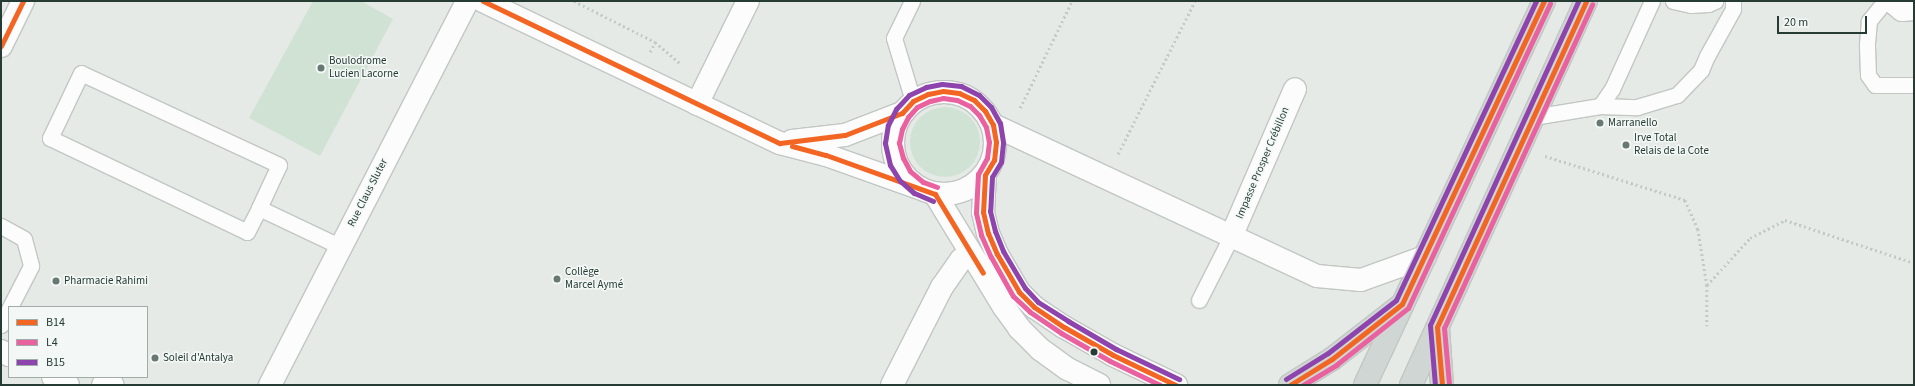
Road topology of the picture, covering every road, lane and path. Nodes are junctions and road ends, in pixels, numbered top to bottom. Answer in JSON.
{"nodes":[{"id":1,"x":23,"y":1,"type":"edge"},
{"id":2,"x":467,"y":1,"type":"edge"},
{"id":3,"x":483,"y":1,"type":"edge"},
{"id":4,"x":574,"y":1,"type":"edge"},
{"id":5,"x":748,"y":1,"type":"edge"},
{"id":6,"x":912,"y":1,"type":"edge"},
{"id":7,"x":1072,"y":1,"type":"edge"},
{"id":8,"x":1196,"y":1,"type":"edge"},
{"id":9,"x":1544,"y":1,"type":"edge"},
{"id":10,"x":1586,"y":1,"type":"edge"},
{"id":11,"x":1652,"y":1,"type":"edge"},
{"id":12,"x":1673,"y":1,"type":"edge"},
{"id":13,"x":1716,"y":1,"type":"edge"},
{"id":14,"x":1733,"y":1,"type":"edge"},
{"id":15,"x":1885,"y":1,"type":"edge"},
{"id":16,"x":1891,"y":1,"type":"edge"},
{"id":17,"x":1914,"y":9,"type":"edge"},
{"id":18,"x":655,"y":42,"type":"junction"},
{"id":19,"x":1,"y":46,"type":"edge"},
{"id":20,"x":648,"y":56,"type":"dead end"},
{"id":21,"x":686,"y":69,"type":"dead end"},
{"id":22,"x":1914,"y":85,"type":"edge"},
{"id":23,"x":1295,"y":89,"type":"dead end"},
{"id":24,"x":697,"y":104,"type":"junction"},
{"id":25,"x":1600,"y":106,"type":"junction"},
{"id":26,"x":908,"y":107,"type":"junction"},
{"id":27,"x":1533,"y":117,"type":"junction"},
{"id":28,"x":1001,"y":129,"type":"junction"},
{"id":29,"x":780,"y":142,"type":"junction"},
{"id":30,"x":1519,"y":148,"type":"junction"},
{"id":31,"x":985,"y":175,"type":"junction"},
{"id":32,"x":1106,"y":178,"type":"junction"},
{"id":33,"x":927,"y":190,"type":"junction"},
{"id":34,"x":259,"y":208,"type":"junction"},
{"id":35,"x":1,"y":226,"type":"edge"},
{"id":36,"x":1231,"y":236,"type":"junction"},
{"id":37,"x":341,"y":247,"type":"junction"},
{"id":38,"x":970,"y":252,"type":"junction"},
{"id":39,"x":1424,"y":256,"type":"junction"},
{"id":40,"x":1914,"y":262,"type":"edge"},
{"id":41,"x":1707,"y":285,"type":"junction"},
{"id":42,"x":1199,"y":300,"type":"dead end"},
{"id":43,"x":1402,"y":304,"type":"junction"},
{"id":44,"x":11,"y":306,"type":"edge"},
{"id":45,"x":8,"y":312,"type":"edge"},
{"id":46,"x":1,"y":325,"type":"edge"},
{"id":47,"x":1707,"y":326,"type":"dead end"},
{"id":48,"x":1438,"y":327,"type":"junction"},
{"id":49,"x":54,"y":378,"type":"edge"},
{"id":50,"x":68,"y":385,"type":"edge"},
{"id":51,"x":103,"y":385,"type":"edge"},
{"id":52,"x":113,"y":385,"type":"edge"},
{"id":53,"x":270,"y":385,"type":"edge"},
{"id":54,"x":892,"y":385,"type":"edge"},
{"id":55,"x":1099,"y":385,"type":"edge"},
{"id":56,"x":1176,"y":385,"type":"edge"},
{"id":57,"x":1290,"y":385,"type":"edge"},
{"id":58,"x":1365,"y":385,"type":"edge"},
{"id":59,"x":1411,"y":385,"type":"edge"},
{"id":60,"x":1442,"y":385,"type":"edge"}],
"edges":[{"from":1,"to":19,"type":"street"},
{"from":2,"to":37,"type":"street","name":"Rue Claus Sluter"},
{"from":3,"to":24,"type":"street"},
{"from":4,"to":18,"type":"path"},
{"from":5,"to":24,"type":"street"},
{"from":6,"to":26,"type":"lane"},
{"from":7,"to":28,"type":"path"},
{"from":8,"to":32,"type":"path"},
{"from":9,"to":39,"type":"main road"},
{"from":10,"to":27,"type":"main road"},
{"from":11,"to":25,"type":"lane"},
{"from":12,"to":13,"type":"lane"},
{"from":14,"to":25,"type":"lane"},
{"from":15,"to":22,"type":"lane"},
{"from":16,"to":17,"type":"street"},
{"from":18,"to":20,"type":"path"},
{"from":18,"to":21,"type":"path"},
{"from":23,"to":36,"type":"street","name":"Impasse Prosper Crébillon"},
{"from":24,"to":29,"type":"street"},
{"from":25,"to":27,"type":"lane"},
{"from":26,"to":28,"type":"street"},
{"from":26,"to":29,"type":"street"},
{"from":26,"to":33,"type":"street"},
{"from":27,"to":30,"type":"main road"},
{"from":28,"to":31,"type":"street"},
{"from":28,"to":32,"type":"street"},
{"from":29,"to":33,"type":"street"},
{"from":30,"to":41,"type":"path"},
{"from":30,"to":48,"type":"main road"},
{"from":31,"to":33,"type":"street"},
{"from":31,"to":56,"type":"street"},
{"from":32,"to":36,"type":"street"},
{"from":33,"to":38,"type":"street"},
{"from":34,"to":34,"type":"lane"},
{"from":34,"to":37,"type":"lane"},
{"from":35,"to":44,"type":"lane"},
{"from":36,"to":39,"type":"street"},
{"from":36,"to":42,"type":"lane"},
{"from":37,"to":53,"type":"street","name":"Rue Claus Sluter"},
{"from":38,"to":54,"type":"street"},
{"from":38,"to":55,"type":"street"},
{"from":39,"to":43,"type":"main road"},
{"from":40,"to":41,"type":"path"},
{"from":41,"to":47,"type":"path"},
{"from":43,"to":57,"type":"main road"},
{"from":43,"to":58,"type":"main road"},
{"from":45,"to":46,"type":"lane"},
{"from":48,"to":59,"type":"main road"},
{"from":48,"to":60,"type":"main road"},
{"from":49,"to":50,"type":"street"},
{"from":51,"to":52,"type":"street"}]}
